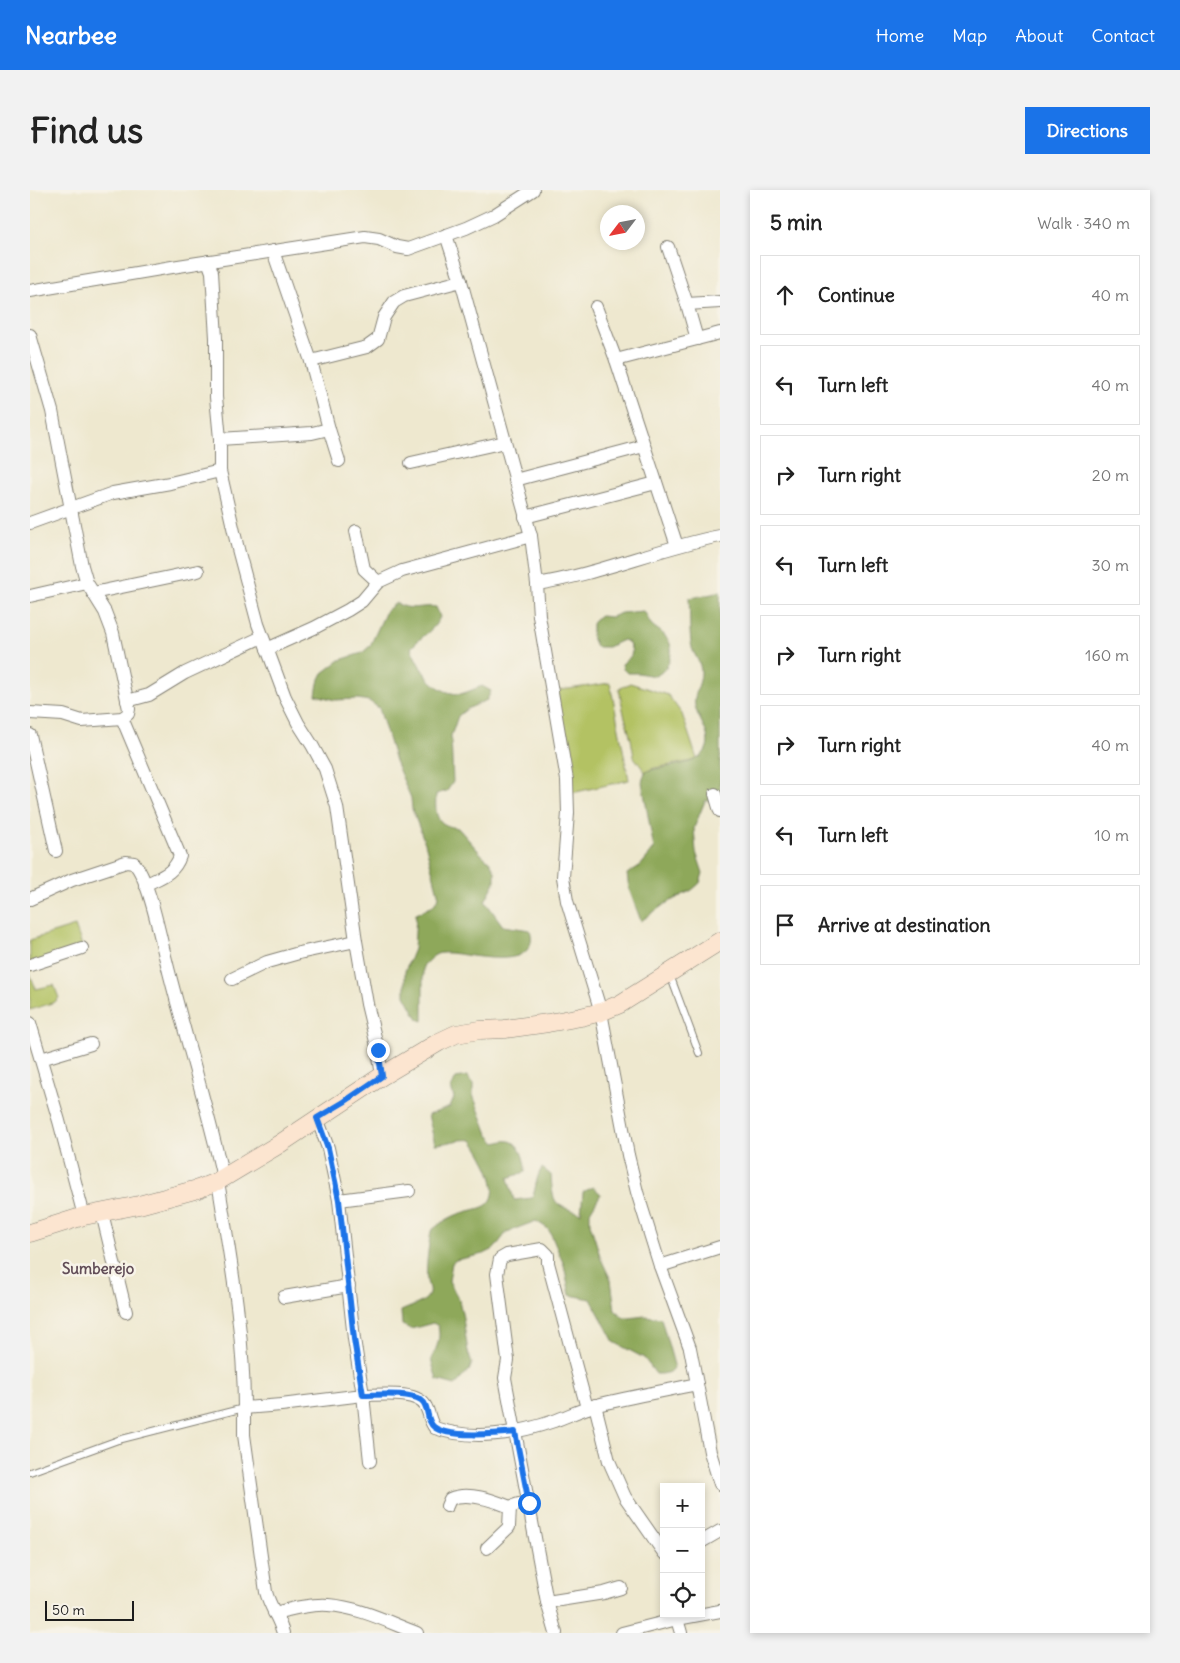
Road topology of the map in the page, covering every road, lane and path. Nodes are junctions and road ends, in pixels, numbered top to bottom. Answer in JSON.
{"nodes":[{"id":1,"x":532,"y":190,"type":"edge"},
{"id":2,"x":446,"y":235,"type":"junction"},
{"id":3,"x":668,"y":247,"type":"dead end"},
{"id":4,"x":273,"y":251,"type":"junction"},
{"id":5,"x":208,"y":261,"type":"junction"},
{"id":6,"x":461,"y":281,"type":"junction"},
{"id":7,"x":30,"y":291,"type":"edge"},
{"id":8,"x":720,"y":302,"type":"edge"},
{"id":9,"x":687,"y":304,"type":"junction"},
{"id":10,"x":596,"y":307,"type":"dead end"},
{"id":11,"x":720,"y":333,"type":"edge"},
{"id":12,"x":30,"y":336,"type":"edge"},
{"id":13,"x":698,"y":339,"type":"junction"},
{"id":14,"x":616,"y":360,"type":"junction"},
{"id":15,"x":311,"y":361,"type":"junction"},
{"id":16,"x":329,"y":428,"type":"junction"},
{"id":17,"x":220,"y":439,"type":"junction"},
{"id":18,"x":505,"y":442,"type":"junction"},
{"id":19,"x":644,"y":446,"type":"junction"},
{"id":20,"x":339,"y":461,"type":"dead end"},
{"id":21,"x":411,"y":463,"type":"dead end"},
{"id":22,"x":220,"y":471,"type":"junction"},
{"id":23,"x":515,"y":480,"type":"junction"},
{"id":24,"x":656,"y":483,"type":"junction"},
{"id":25,"x":71,"y":508,"type":"junction"},
{"id":26,"x":526,"y":517,"type":"junction"},
{"id":27,"x":30,"y":523,"type":"edge"},
{"id":28,"x":356,"y":531,"type":"dead end"},
{"id":29,"x":531,"y":536,"type":"junction"},
{"id":30,"x":720,"y":536,"type":"edge"},
{"id":31,"x":677,"y":546,"type":"junction"},
{"id":32,"x":198,"y":571,"type":"dead end"},
{"id":33,"x":378,"y":582,"type":"junction"},
{"id":34,"x":537,"y":584,"type":"junction"},
{"id":35,"x":90,"y":588,"type":"junction"},
{"id":36,"x":30,"y":596,"type":"edge"},
{"id":37,"x":265,"y":643,"type":"junction"},
{"id":38,"x":127,"y":701,"type":"junction"},
{"id":39,"x":30,"y":713,"type":"edge"},
{"id":40,"x":122,"y":718,"type":"junction"},
{"id":41,"x":30,"y":735,"type":"edge"},
{"id":42,"x":715,"y":794,"type":"dead end"},
{"id":43,"x":720,"y":811,"type":"edge"},
{"id":44,"x":56,"y":851,"type":"dead end"},
{"id":45,"x":145,"y":884,"type":"junction"},
{"id":46,"x":30,"y":899,"type":"edge"},
{"id":47,"x":356,"y":941,"type":"junction"},
{"id":48,"x":720,"y":941,"type":"edge"},
{"id":49,"x":82,"y":948,"type":"dead end"},
{"id":50,"x":30,"y":965,"type":"edge"},
{"id":51,"x":670,"y":973,"type":"junction"},
{"id":52,"x":232,"y":979,"type":"dead end"},
{"id":53,"x":601,"y":1012,"type":"junction"},
{"id":54,"x":30,"y":1023,"type":"edge"},
{"id":55,"x":91,"y":1044,"type":"dead end"},
{"id":56,"x":698,"y":1053,"type":"dead end"},
{"id":57,"x":41,"y":1059,"type":"junction"},
{"id":58,"x":382,"y":1076,"type":"junction"},
{"id":59,"x":317,"y":1118,"type":"junction"},
{"id":60,"x":220,"y":1180,"type":"junction"},
{"id":61,"x":409,"y":1191,"type":"dead end"},
{"id":62,"x":339,"y":1200,"type":"junction"},
{"id":63,"x":102,"y":1213,"type":"junction"},
{"id":64,"x":84,"y":1216,"type":"junction"},
{"id":65,"x":30,"y":1233,"type":"edge"},
{"id":66,"x":720,"y":1247,"type":"edge"},
{"id":67,"x":660,"y":1266,"type":"junction"},
{"id":68,"x":349,"y":1286,"type":"junction"},
{"id":69,"x":284,"y":1297,"type":"dead end"},
{"id":70,"x":126,"y":1312,"type":"dead end"},
{"id":71,"x":697,"y":1384,"type":"junction"},
{"id":72,"x":363,"y":1395,"type":"junction"},
{"id":73,"x":591,"y":1407,"type":"junction"},
{"id":74,"x":244,"y":1408,"type":"junction"},
{"id":75,"x":515,"y":1432,"type":"junction"},
{"id":76,"x":370,"y":1461,"type":"dead end"},
{"id":77,"x":30,"y":1472,"type":"edge"},
{"id":78,"x":720,"y":1484,"type":"edge"},
{"id":79,"x":529,"y":1503,"type":"junction"},
{"id":80,"x":447,"y":1506,"type":"dead end"},
{"id":81,"x":510,"y":1507,"type":"junction"},
{"id":82,"x":720,"y":1531,"type":"edge"},
{"id":83,"x":705,"y":1540,"type":"edge"},
{"id":84,"x":660,"y":1547,"type":"edge"},
{"id":85,"x":487,"y":1548,"type":"dead end"},
{"id":86,"x":621,"y":1588,"type":"dead end"},
{"id":87,"x":547,"y":1602,"type":"junction"},
{"id":88,"x":720,"y":1611,"type":"edge"},
{"id":89,"x":274,"y":1613,"type":"junction"},
{"id":90,"x":677,"y":1619,"type":"junction"},
{"id":91,"x":283,"y":1633,"type":"edge"},
{"id":92,"x":417,"y":1633,"type":"edge"},
{"id":93,"x":556,"y":1633,"type":"edge"},
{"id":94,"x":622,"y":1633,"type":"edge"},
{"id":95,"x":680,"y":1633,"type":"edge"}],
"edges":[{"from":1,"to":2,"type":"street"},
{"from":2,"to":4,"type":"street"},
{"from":2,"to":6,"type":"street"},
{"from":3,"to":9,"type":"street"},
{"from":4,"to":5,"type":"street"},
{"from":4,"to":15,"type":"street"},
{"from":5,"to":7,"type":"street"},
{"from":5,"to":17,"type":"street"},
{"from":6,"to":15,"type":"street"},
{"from":6,"to":18,"type":"street"},
{"from":8,"to":9,"type":"street"},
{"from":9,"to":13,"type":"street"},
{"from":10,"to":14,"type":"street"},
{"from":11,"to":13,"type":"street"},
{"from":12,"to":25,"type":"street"},
{"from":13,"to":14,"type":"street"},
{"from":14,"to":19,"type":"street"},
{"from":15,"to":16,"type":"street"},
{"from":16,"to":17,"type":"street"},
{"from":16,"to":20,"type":"street"},
{"from":17,"to":22,"type":"street"},
{"from":18,"to":21,"type":"street"},
{"from":18,"to":23,"type":"street"},
{"from":19,"to":23,"type":"street"},
{"from":19,"to":24,"type":"street"},
{"from":22,"to":25,"type":"street"},
{"from":22,"to":37,"type":"street"},
{"from":23,"to":26,"type":"street"},
{"from":24,"to":26,"type":"street"},
{"from":24,"to":31,"type":"street"},
{"from":25,"to":27,"type":"street"},
{"from":25,"to":35,"type":"street"},
{"from":26,"to":29,"type":"street"},
{"from":28,"to":33,"type":"street"},
{"from":29,"to":33,"type":"street"},
{"from":29,"to":34,"type":"street"},
{"from":30,"to":31,"type":"street"},
{"from":31,"to":34,"type":"street"},
{"from":32,"to":35,"type":"street"},
{"from":33,"to":37,"type":"street"},
{"from":34,"to":53,"type":"street"},
{"from":35,"to":36,"type":"street"},
{"from":35,"to":38,"type":"street"},
{"from":37,"to":38,"type":"street"},
{"from":37,"to":47,"type":"street"},
{"from":38,"to":40,"type":"street"},
{"from":39,"to":40,"type":"street"},
{"from":40,"to":45,"type":"street"},
{"from":41,"to":44,"type":"street"},
{"from":42,"to":43,"type":"street"},
{"from":45,"to":46,"type":"street"},
{"from":45,"to":60,"type":"street"},
{"from":47,"to":52,"type":"street"},
{"from":47,"to":58,"type":"street"},
{"from":48,"to":51,"type":"street"},
{"from":49,"to":50,"type":"street"},
{"from":51,"to":53,"type":"street"},
{"from":51,"to":56,"type":"lane"},
{"from":53,"to":58,"type":"street"},
{"from":53,"to":67,"type":"street"},
{"from":54,"to":57,"type":"street"},
{"from":55,"to":57,"type":"street"},
{"from":57,"to":64,"type":"street"},
{"from":58,"to":59,"type":"street"},
{"from":59,"to":60,"type":"street"},
{"from":59,"to":62,"type":"street"},
{"from":60,"to":63,"type":"street"},
{"from":60,"to":74,"type":"street"},
{"from":61,"to":62,"type":"street"},
{"from":62,"to":68,"type":"street"},
{"from":63,"to":64,"type":"street"},
{"from":63,"to":70,"type":"street"},
{"from":64,"to":65,"type":"street"},
{"from":66,"to":67,"type":"street"},
{"from":67,"to":71,"type":"street"},
{"from":68,"to":69,"type":"street"},
{"from":68,"to":72,"type":"street"},
{"from":71,"to":73,"type":"street"},
{"from":71,"to":78,"type":"street"},
{"from":72,"to":74,"type":"street"},
{"from":72,"to":75,"type":"street"},
{"from":72,"to":76,"type":"street"},
{"from":73,"to":75,"type":"street"},
{"from":73,"to":75,"type":"street"},
{"from":73,"to":84,"type":"street"},
{"from":74,"to":77,"type":"lane"},
{"from":74,"to":89,"type":"street"},
{"from":75,"to":79,"type":"street"},
{"from":79,"to":81,"type":"street"},
{"from":79,"to":87,"type":"street"},
{"from":80,"to":81,"type":"street"},
{"from":81,"to":85,"type":"street"},
{"from":82,"to":83,"type":"street"},
{"from":86,"to":87,"type":"street"},
{"from":87,"to":93,"type":"street"},
{"from":88,"to":90,"type":"street"},
{"from":89,"to":91,"type":"street"},
{"from":89,"to":92,"type":"street"},
{"from":90,"to":94,"type":"street"},
{"from":90,"to":95,"type":"street"}]}
